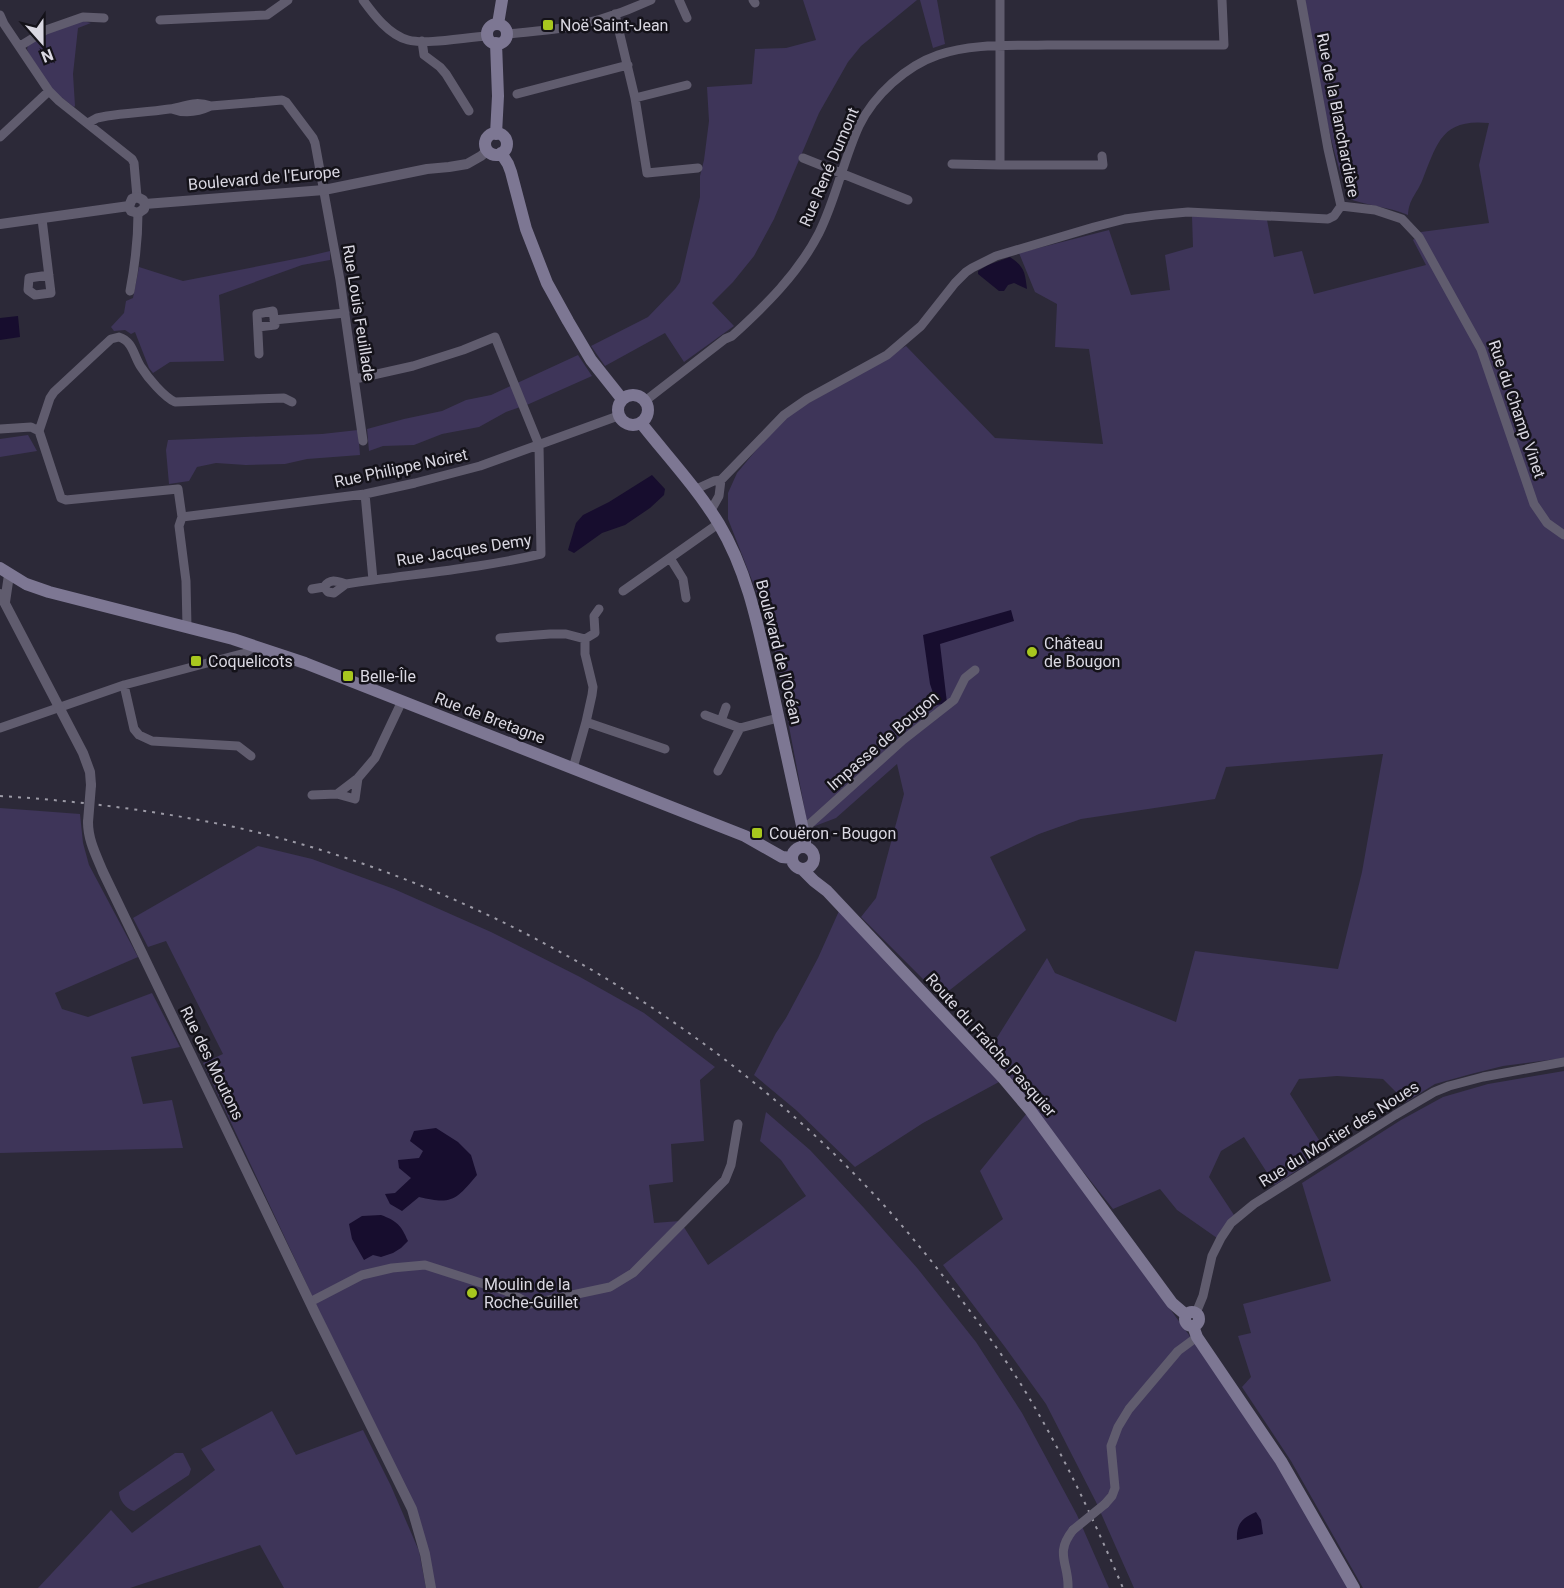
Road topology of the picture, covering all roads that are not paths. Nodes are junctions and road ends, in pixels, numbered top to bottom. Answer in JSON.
{"nodes":[{"id":1,"x":288,"y":0,"type":"edge"},
{"id":2,"x":363,"y":0,"type":"edge"},
{"id":3,"x":502,"y":0,"type":"edge"},
{"id":4,"x":651,"y":0,"type":"edge"},
{"id":5,"x":679,"y":0,"type":"edge"},
{"id":6,"x":1000,"y":0,"type":"edge"},
{"id":7,"x":1222,"y":0,"type":"edge"},
{"id":8,"x":1301,"y":0,"type":"edge"},
{"id":9,"x":615,"y":14,"type":"junction"},
{"id":10,"x":0,"y":15,"type":"edge"},
{"id":11,"x":104,"y":18,"type":"dead end"},
{"id":12,"x":687,"y":18,"type":"dead end"},
{"id":13,"x":160,"y":20,"type":"dead end"},
{"id":14,"x":498,"y":24,"type":"junction"},
{"id":15,"x":507,"y":34,"type":"junction"},
{"id":16,"x":492,"y":40,"type":"junction"},
{"id":17,"x":422,"y":41,"type":"junction"},
{"id":18,"x":20,"y":46,"type":"junction"},
{"id":19,"x":1000,"y":46,"type":"junction"},
{"id":20,"x":628,"y":65,"type":"junction"},
{"id":21,"x":687,"y":85,"type":"dead end"},
{"id":22,"x":49,"y":91,"type":"junction"},
{"id":23,"x":517,"y":94,"type":"dead end"},
{"id":24,"x":635,"y":98,"type":"junction"},
{"id":25,"x":469,"y":111,"type":"dead end"},
{"id":26,"x":88,"y":123,"type":"junction"},
{"id":27,"x":496,"y":134,"type":"junction"},
{"id":28,"x":0,"y":137,"type":"edge"},
{"id":29,"x":487,"y":150,"type":"junction"},
{"id":30,"x":501,"y":153,"type":"junction"},
{"id":31,"x":1102,"y":156,"type":"dead end"},
{"id":32,"x":803,"y":158,"type":"dead end"},
{"id":33,"x":952,"y":164,"type":"dead end"},
{"id":34,"x":1000,"y":165,"type":"junction"},
{"id":35,"x":698,"y":168,"type":"dead end"},
{"id":36,"x":842,"y":174,"type":"junction"},
{"id":37,"x":324,"y":190,"type":"junction"},
{"id":38,"x":141,"y":200,"type":"junction"},
{"id":39,"x":908,"y":200,"type":"dead end"},
{"id":40,"x":129,"y":206,"type":"junction"},
{"id":41,"x":1341,"y":206,"type":"junction"},
{"id":42,"x":138,"y":213,"type":"junction"},
{"id":43,"x":42,"y":219,"type":"junction"},
{"id":44,"x":0,"y":224,"type":"edge"},
{"id":45,"x":49,"y":275,"type":"dead end"},
{"id":46,"x":130,"y":291,"type":"dead end"},
{"id":47,"x":345,"y":313,"type":"junction"},
{"id":48,"x":259,"y":354,"type":"dead end"},
{"id":49,"x":355,"y":379,"type":"junction"},
{"id":50,"x":622,"y":399,"type":"junction"},
{"id":51,"x":645,"y":401,"type":"junction"},
{"id":52,"x":292,"y":402,"type":"dead end"},
{"id":53,"x":618,"y":416,"type":"junction"},
{"id":54,"x":641,"y":423,"type":"junction"},
{"id":55,"x":0,"y":429,"type":"edge"},
{"id":56,"x":39,"y":431,"type":"junction"},
{"id":57,"x":363,"y":441,"type":"dead end"},
{"id":58,"x":539,"y":445,"type":"junction"},
{"id":59,"x":722,"y":480,"type":"junction"},
{"id":60,"x":694,"y":490,"type":"junction"},
{"id":61,"x":365,"y":494,"type":"junction"},
{"id":62,"x":710,"y":512,"type":"junction"},
{"id":63,"x":182,"y":517,"type":"junction"},
{"id":64,"x":718,"y":524,"type":"junction"},
{"id":65,"x":1564,"y":535,"type":"edge"},
{"id":66,"x":670,"y":558,"type":"junction"},
{"id":67,"x":5,"y":572,"type":"edge"},
{"id":68,"x":373,"y":580,"type":"junction"},
{"id":69,"x":312,"y":589,"type":"dead end"},
{"id":70,"x":623,"y":591,"type":"dead end"},
{"id":71,"x":2,"y":598,"type":"edge"},
{"id":72,"x":686,"y":598,"type":"dead end"},
{"id":73,"x":599,"y":609,"type":"dead end"},
{"id":74,"x":187,"y":627,"type":"junction"},
{"id":75,"x":500,"y":638,"type":"dead end"},
{"id":76,"x":585,"y":639,"type":"junction"},
{"id":77,"x":254,"y":646,"type":"junction"},
{"id":78,"x":975,"y":670,"type":"dead end"},
{"id":79,"x":124,"y":685,"type":"junction"},
{"id":80,"x":402,"y":701,"type":"junction"},
{"id":81,"x":59,"y":707,"type":"junction"},
{"id":82,"x":726,"y":707,"type":"dead end"},
{"id":83,"x":705,"y":715,"type":"dead end"},
{"id":84,"x":778,"y":718,"type":"junction"},
{"id":85,"x":721,"y":721,"type":"junction"},
{"id":86,"x":586,"y":722,"type":"junction"},
{"id":87,"x":0,"y":728,"type":"edge"},
{"id":88,"x":740,"y":728,"type":"junction"},
{"id":89,"x":665,"y":749,"type":"dead end"},
{"id":90,"x":251,"y":756,"type":"dead end"},
{"id":91,"x":573,"y":768,"type":"junction"},
{"id":92,"x":718,"y":771,"type":"dead end"},
{"id":93,"x":358,"y":778,"type":"junction"},
{"id":94,"x":336,"y":794,"type":"junction"},
{"id":95,"x":312,"y":795,"type":"dead end"},
{"id":96,"x":803,"y":830,"type":"junction"},
{"id":97,"x":805,"y":847,"type":"junction"},
{"id":98,"x":792,"y":858,"type":"junction"},
{"id":99,"x":814,"y":862,"type":"junction"},
{"id":100,"x":802,"y":869,"type":"junction"},
{"id":101,"x":827,"y":891,"type":"junction"},
{"id":102,"x":1564,"y":1062,"type":"edge"},
{"id":103,"x":738,"y":1124,"type":"dead end"},
{"id":104,"x":310,"y":1302,"type":"junction"},
{"id":105,"x":1191,"y":1314,"type":"junction"},
{"id":106,"x":1195,"y":1331,"type":"junction"},
{"id":107,"x":431,"y":1588,"type":"edge"},
{"id":108,"x":1068,"y":1588,"type":"edge"},
{"id":109,"x":1353,"y":1588,"type":"edge"}],
"edges":[{"from":1,"to":13,"type":"street"},
{"from":2,"to":17,"type":"street"},
{"from":3,"to":14,"type":"main road"},
{"from":4,"to":9,"type":"street"},
{"from":5,"to":12,"type":"street"},
{"from":6,"to":19,"type":"street"},
{"from":7,"to":19,"type":"street","name":"Rue René Dumont"},
{"from":8,"to":41,"type":"street","name":"Rue de la Blanchardière"},
{"from":9,"to":15,"type":"street"},
{"from":9,"to":20,"type":"street"},
{"from":10,"to":18,"type":"street"},
{"from":11,"to":18,"type":"street"},
{"from":14,"to":15,"type":"main road"},
{"from":14,"to":16,"type":"main road"},
{"from":15,"to":16,"type":"main road"},
{"from":16,"to":17,"type":"street"},
{"from":16,"to":27,"type":"main road"},
{"from":17,"to":25,"type":"street"},
{"from":18,"to":22,"type":"street"},
{"from":19,"to":34,"type":"street"},
{"from":19,"to":36,"type":"street","name":"Rue René Dumont"},
{"from":20,"to":23,"type":"street"},
{"from":20,"to":24,"type":"street"},
{"from":21,"to":24,"type":"street"},
{"from":22,"to":26,"type":"street"},
{"from":22,"to":28,"type":"street"},
{"from":24,"to":35,"type":"street"},
{"from":26,"to":37,"type":"street","name":"Rue Louis Feuillade"},
{"from":26,"to":38,"type":"street"},
{"from":27,"to":29,"type":"main road"},
{"from":27,"to":30,"type":"main road"},
{"from":29,"to":30,"type":"main road"},
{"from":29,"to":37,"type":"street","name":"Boulevard de l'Europe"},
{"from":30,"to":50,"type":"main road"},
{"from":31,"to":34,"type":"street"},
{"from":32,"to":36,"type":"street"},
{"from":33,"to":34,"type":"street"},
{"from":36,"to":39,"type":"street"},
{"from":36,"to":51,"type":"street","name":"Rue René Dumont"},
{"from":37,"to":38,"type":"street","name":"Boulevard de l'Europe"},
{"from":37,"to":47,"type":"street","name":"Rue Louis Feuillade"},
{"from":38,"to":40,"type":"street"},
{"from":38,"to":42,"type":"street"},
{"from":40,"to":42,"type":"street"},
{"from":40,"to":43,"type":"street"},
{"from":41,"to":59,"type":"street","name":"Rue de la Blanchardière"},
{"from":41,"to":65,"type":"street","name":"Rue du Champ Vinet"},
{"from":42,"to":46,"type":"street"},
{"from":43,"to":44,"type":"street"},
{"from":43,"to":45,"type":"street"},
{"from":47,"to":48,"type":"street"},
{"from":47,"to":49,"type":"street","name":"Rue Louis Feuillade"},
{"from":49,"to":57,"type":"street","name":"Rue Louis Feuillade"},
{"from":49,"to":58,"type":"street","name":"Rue Jacques Demy"},
{"from":50,"to":51,"type":"main road"},
{"from":50,"to":53,"type":"main road"},
{"from":51,"to":54,"type":"main road"},
{"from":52,"to":56,"type":"street"},
{"from":53,"to":54,"type":"main road"},
{"from":53,"to":58,"type":"street","name":"Rue Philippe Noiret"},
{"from":54,"to":60,"type":"main road","name":"Boulevard de l'Océan"},
{"from":55,"to":56,"type":"street"},
{"from":56,"to":63,"type":"street"},
{"from":58,"to":61,"type":"street","name":"Rue Philippe Noiret"},
{"from":58,"to":68,"type":"street","name":"Rue Jacques Demy"},
{"from":59,"to":60,"type":"street","name":"Rue de la Blanchardière"},
{"from":59,"to":62,"type":"street","name":"Rue de la Blanchardière"},
{"from":60,"to":62,"type":"main road","name":"Boulevard de l'Océan"},
{"from":61,"to":63,"type":"street","name":"Rue Philippe Noiret"},
{"from":61,"to":68,"type":"street","name":"Rue Jacques Demy"},
{"from":62,"to":64,"type":"main road","name":"Boulevard de l'Océan"},
{"from":63,"to":74,"type":"street"},
{"from":64,"to":66,"type":"street"},
{"from":64,"to":84,"type":"main road","name":"Boulevard de l'Océan"},
{"from":66,"to":70,"type":"street"},
{"from":66,"to":72,"type":"street"},
{"from":67,"to":71,"type":"street"},
{"from":67,"to":74,"type":"main road","name":"Rue de Bretagne"},
{"from":68,"to":69,"type":"street","name":"Rue Jacques Demy"},
{"from":71,"to":81,"type":"street","name":"Rue des Moutons"},
{"from":73,"to":76,"type":"street"},
{"from":74,"to":77,"type":"main road","name":"Rue de Bretagne"},
{"from":75,"to":76,"type":"street"},
{"from":76,"to":86,"type":"street"},
{"from":77,"to":79,"type":"street"},
{"from":77,"to":80,"type":"main road","name":"Rue de Bretagne"},
{"from":78,"to":96,"type":"street","name":"Impasse de Bougon"},
{"from":79,"to":81,"type":"street"},
{"from":79,"to":90,"type":"street"},
{"from":80,"to":91,"type":"main road","name":"Rue de Bretagne"},
{"from":80,"to":93,"type":"street"},
{"from":81,"to":87,"type":"street"},
{"from":81,"to":104,"type":"street","name":"Rue des Moutons","bridge":true},
{"from":82,"to":85,"type":"street"},
{"from":83,"to":85,"type":"street"},
{"from":84,"to":88,"type":"street"},
{"from":84,"to":96,"type":"main road","name":"Boulevard de l'Océan"},
{"from":85,"to":88,"type":"street"},
{"from":86,"to":89,"type":"street"},
{"from":86,"to":91,"type":"street"},
{"from":88,"to":92,"type":"street"},
{"from":91,"to":98,"type":"main road","name":"Rue de Bretagne"},
{"from":93,"to":94,"type":"street"},
{"from":93,"to":94,"type":"street"},
{"from":94,"to":95,"type":"street"},
{"from":96,"to":97,"type":"main road","name":"Boulevard de l'Océan"},
{"from":97,"to":98,"type":"main road"},
{"from":97,"to":99,"type":"main road"},
{"from":98,"to":100,"type":"main road"},
{"from":99,"to":100,"type":"main road"},
{"from":99,"to":101,"type":"main road","name":"Route du Fraîche Pasquier"},
{"from":100,"to":101,"type":"main road","name":"Route du Fraîche Pasquier"},
{"from":101,"to":105,"type":"main road","name":"Route du Fraîche Pasquier"},
{"from":102,"to":105,"type":"street","name":"Rue du Mortier des Noues"},
{"from":103,"to":104,"type":"street"},
{"from":104,"to":107,"type":"street","name":"Rue des Moutons"},
{"from":105,"to":106,"type":"main road","name":"Route du Fraîche Pasquier"},
{"from":106,"to":108,"type":"street","bridge":true},
{"from":106,"to":109,"type":"main road"}]}
